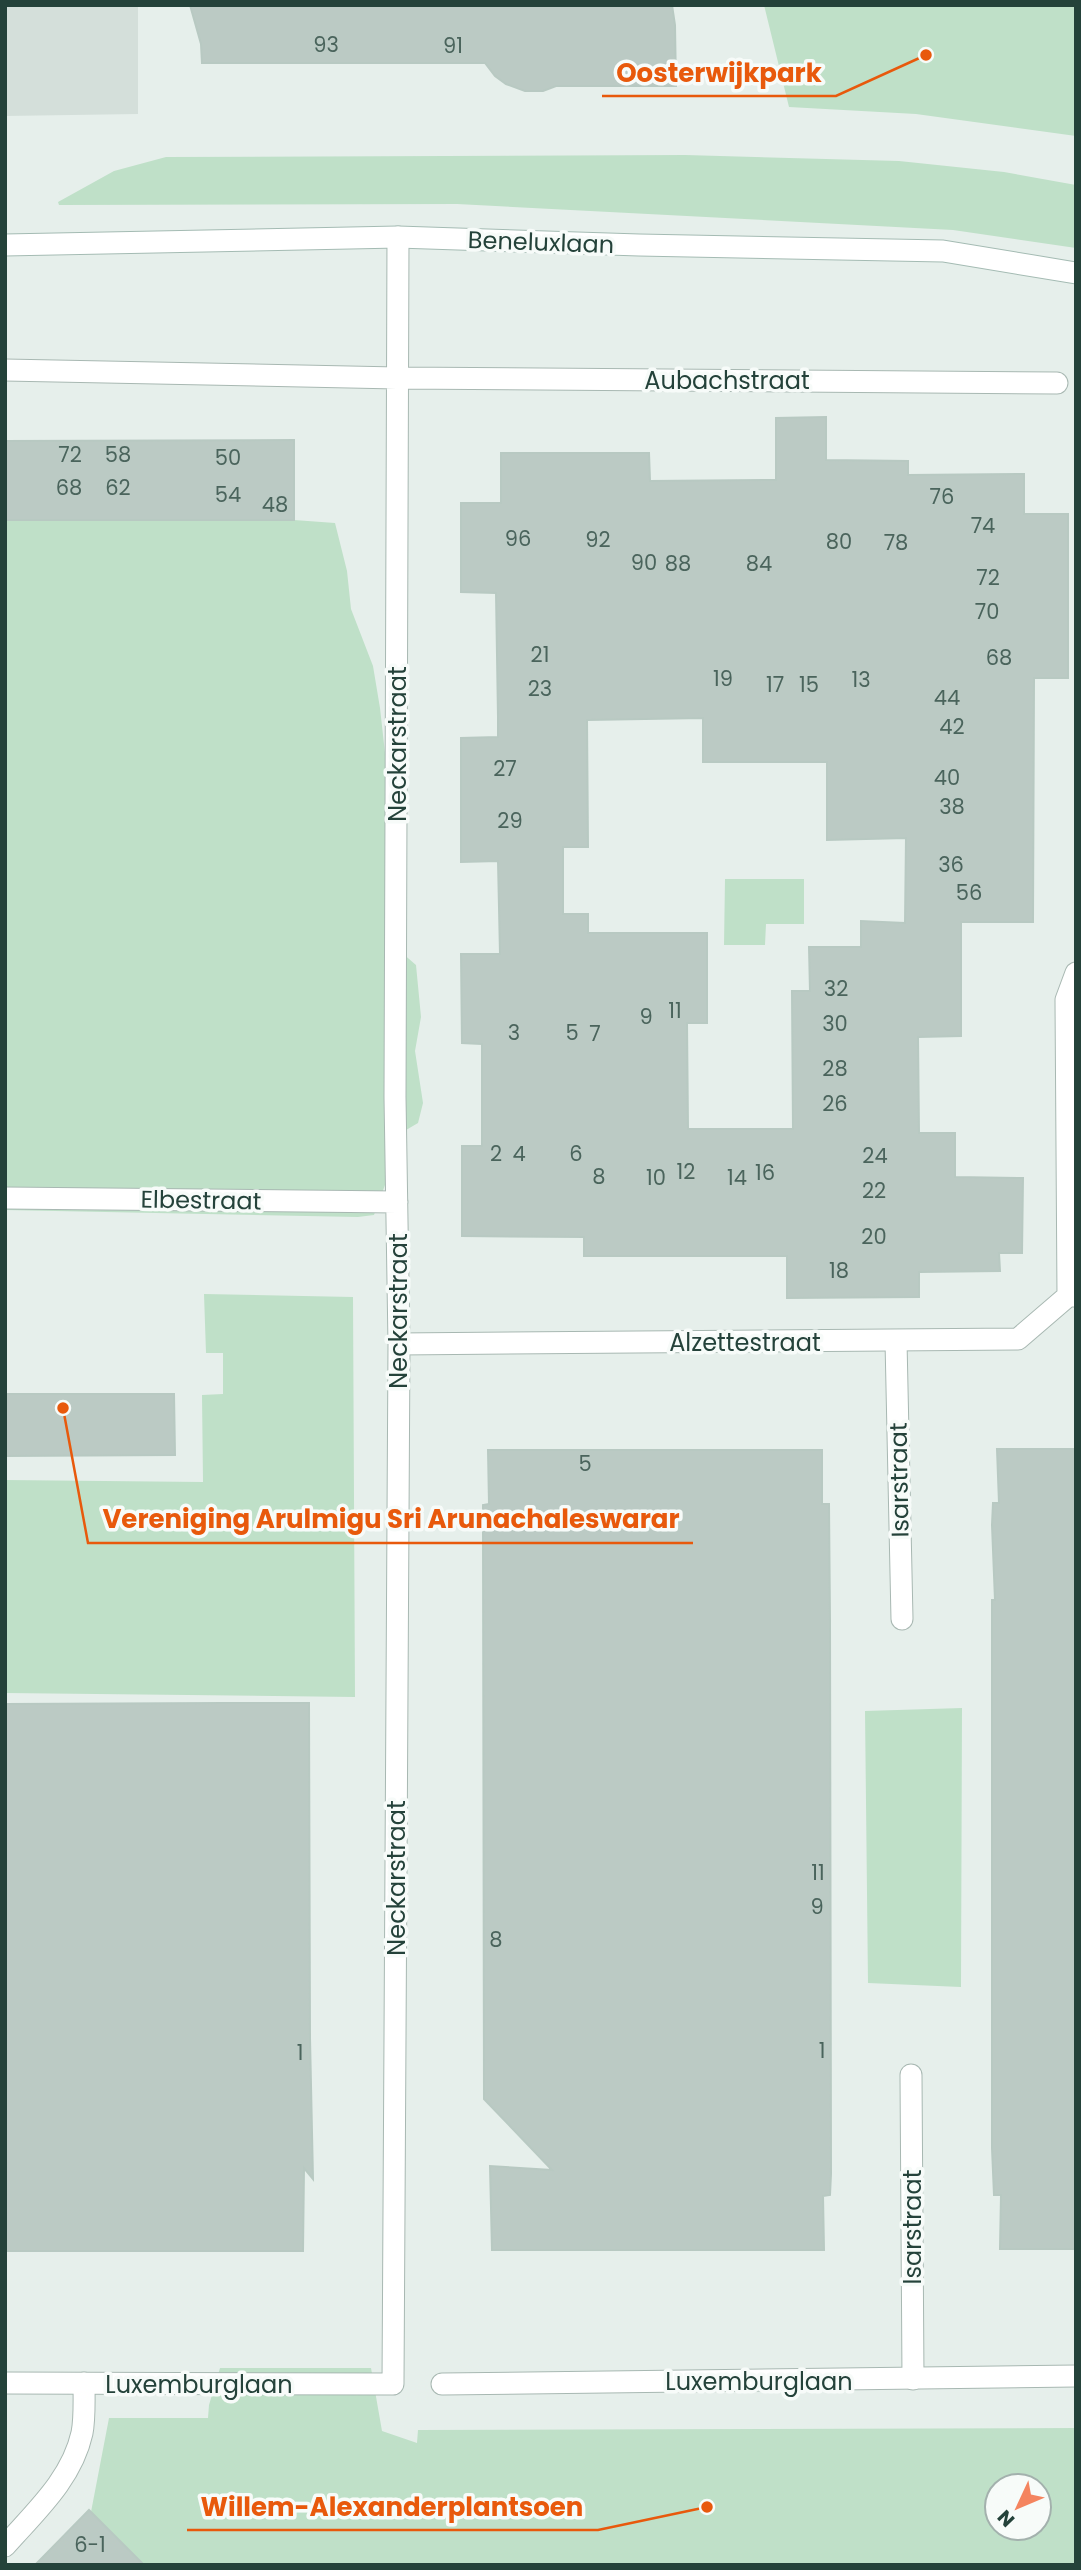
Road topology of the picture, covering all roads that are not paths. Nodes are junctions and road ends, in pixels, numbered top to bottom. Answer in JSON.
{"nodes":[{"id":1,"x":398,"y":237,"type":"junction"},
{"id":2,"x":5,"y":245,"type":"edge"},
{"id":3,"x":1076,"y":272,"type":"edge"},
{"id":4,"x":5,"y":370,"type":"edge"},
{"id":5,"x":397,"y":378,"type":"junction"},
{"id":6,"x":1056,"y":383,"type":"dead end"},
{"id":7,"x":1076,"y":974,"type":"edge"},
{"id":8,"x":5,"y":1198,"type":"edge"},
{"id":9,"x":397,"y":1202,"type":"junction"},
{"id":10,"x":1072,"y":1296,"type":"edge"},
{"id":11,"x":896,"y":1341,"type":"junction"},
{"id":12,"x":399,"y":1344,"type":"junction"},
{"id":13,"x":902,"y":1619,"type":"dead end"},
{"id":14,"x":911,"y":2075,"type":"dead end"},
{"id":15,"x":1076,"y":2376,"type":"edge"},
{"id":16,"x":913,"y":2379,"type":"junction"},
{"id":17,"x":5,"y":2383,"type":"edge"},
{"id":18,"x":84,"y":2383,"type":"junction"},
{"id":19,"x":393,"y":2384,"type":"joint"},
{"id":20,"x":442,"y":2384,"type":"dead end"},
{"id":21,"x":5,"y":2546,"type":"edge"}],
"edges":[{"from":1,"to":2,"type":"street","name":"Beneluxlaan"},
{"from":1,"to":3,"type":"street","name":"Beneluxlaan"},
{"from":1,"to":5,"type":"street","name":"Neckarstraat"},
{"from":4,"to":5,"type":"street"},
{"from":5,"to":6,"type":"street","name":"Aubachstraat"},
{"from":5,"to":9,"type":"street","name":"Neckarstraat"},
{"from":7,"to":10,"type":"street"},
{"from":8,"to":9,"type":"street","name":"Elbestraat"},
{"from":9,"to":12,"type":"street","name":"Neckarstraat"},
{"from":10,"to":11,"type":"street","name":"Alzettestraat"},
{"from":11,"to":12,"type":"street","name":"Alzettestraat"},
{"from":11,"to":13,"type":"street","name":"Isarstraat"},
{"from":12,"to":19,"type":"street","name":"Neckarstraat"},
{"from":14,"to":16,"type":"street","name":"Isarstraat"},
{"from":15,"to":16,"type":"street","name":"Luxemburglaan"},
{"from":16,"to":20,"type":"street","name":"Luxemburglaan"},
{"from":17,"to":18,"type":"street","name":"Luxemburglaan"},
{"from":18,"to":19,"type":"street","name":"Luxemburglaan"},
{"from":18,"to":21,"type":"street"}]}
